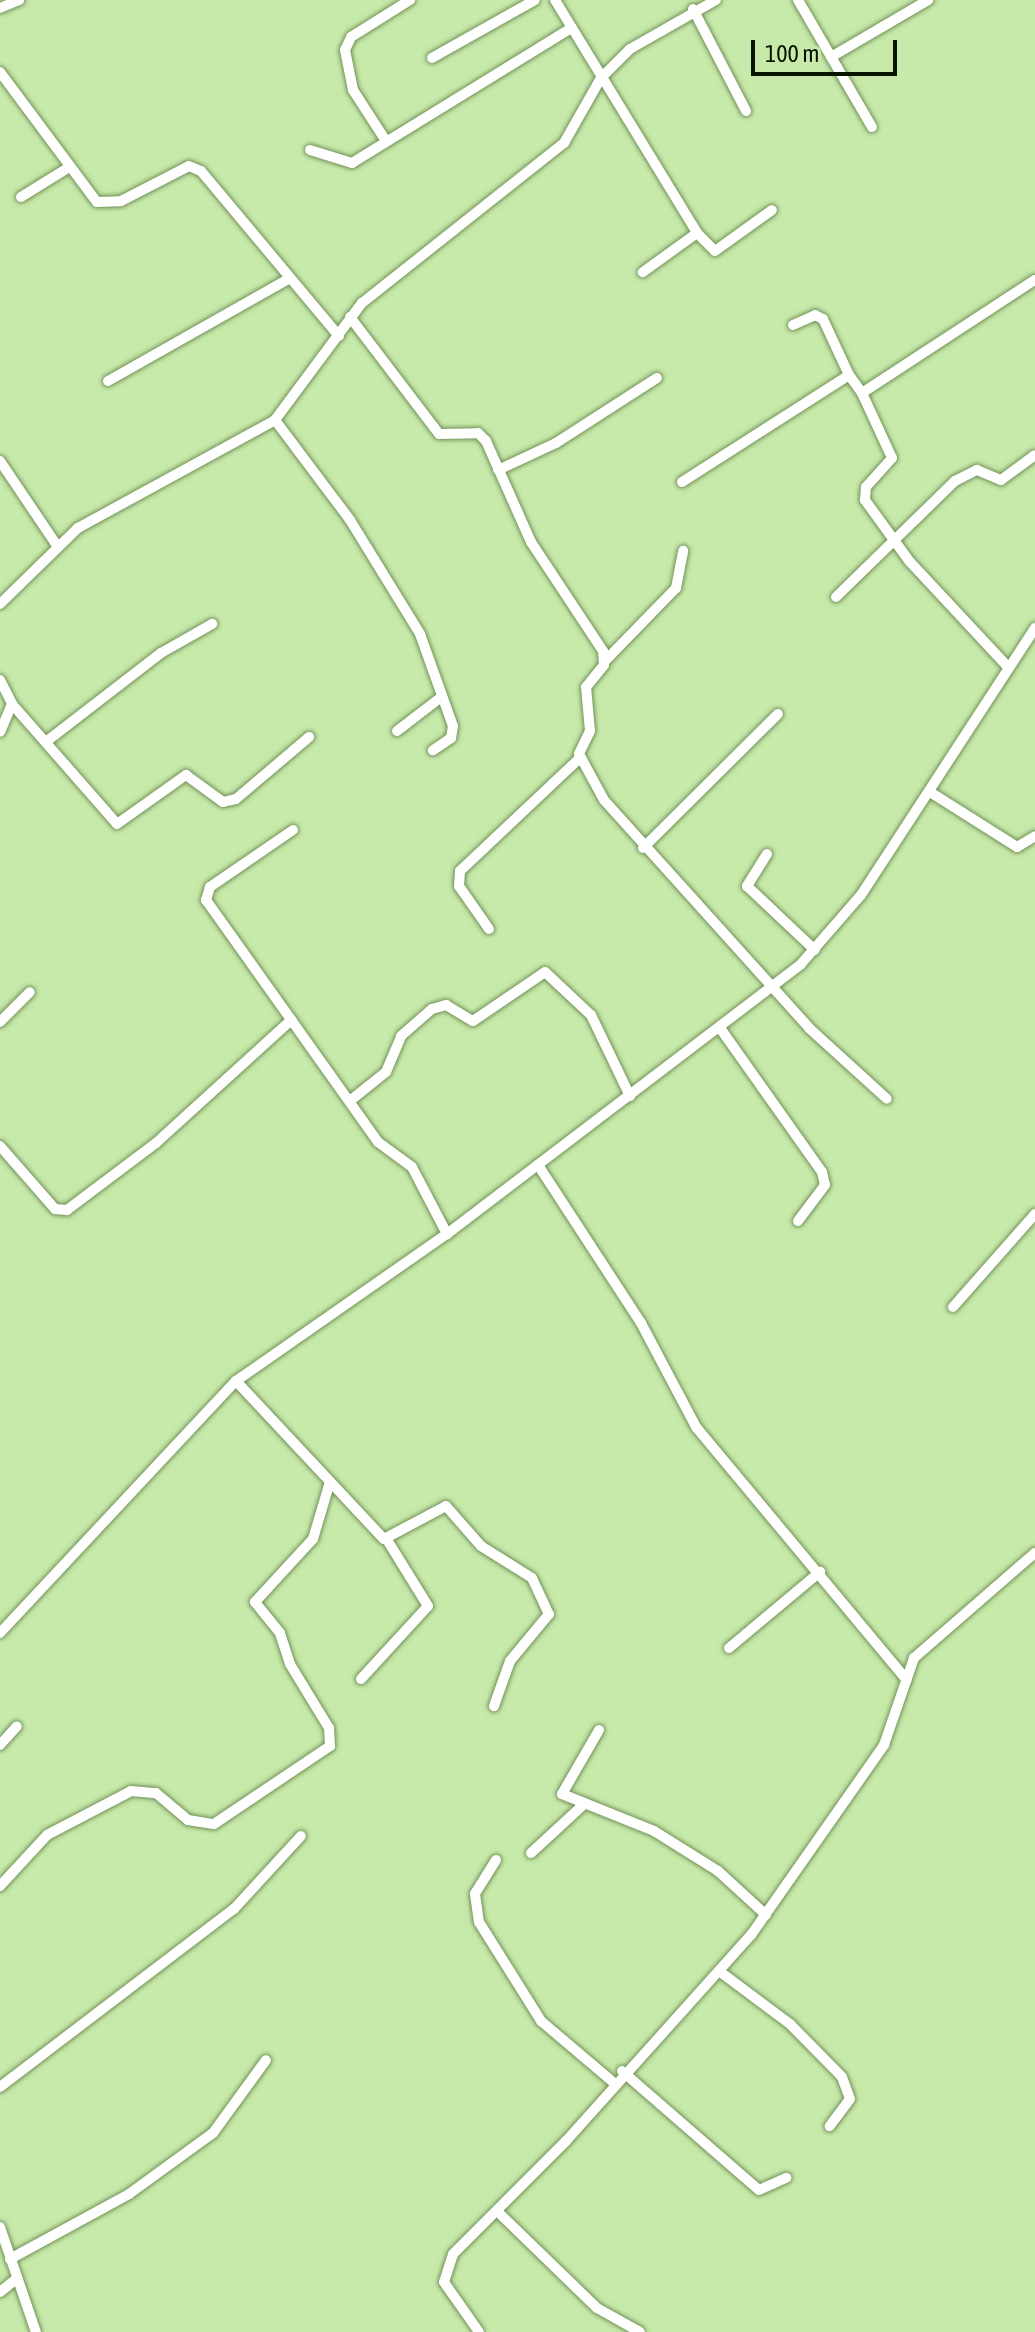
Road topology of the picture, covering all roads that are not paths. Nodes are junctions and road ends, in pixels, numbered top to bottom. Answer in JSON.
{"nodes":[{"id":1,"x":19,"y":0,"type":"edge"},
{"id":2,"x":410,"y":0,"type":"edge"},
{"id":3,"x":535,"y":0,"type":"edge"},
{"id":4,"x":555,"y":0,"type":"edge"},
{"id":5,"x":716,"y":0,"type":"edge"},
{"id":6,"x":798,"y":0,"type":"edge"},
{"id":7,"x":928,"y":0,"type":"edge"},
{"id":8,"x":0,"y":8,"type":"edge"},
{"id":9,"x":693,"y":9,"type":"junction"},
{"id":10,"x":570,"y":29,"type":"junction"},
{"id":11,"x":831,"y":57,"type":"junction"},
{"id":12,"x":432,"y":58,"type":"dead end"},
{"id":13,"x":0,"y":72,"type":"edge"},
{"id":14,"x":601,"y":78,"type":"junction"},
{"id":15,"x":746,"y":111,"type":"dead end"},
{"id":16,"x":872,"y":127,"type":"dead end"},
{"id":17,"x":386,"y":141,"type":"junction"},
{"id":18,"x":310,"y":150,"type":"dead end"},
{"id":19,"x":68,"y":168,"type":"junction"},
{"id":20,"x":21,"y":197,"type":"dead end"},
{"id":21,"x":772,"y":210,"type":"dead end"},
{"id":22,"x":697,"y":233,"type":"junction"},
{"id":23,"x":643,"y":272,"type":"dead end"},
{"id":24,"x":288,"y":279,"type":"junction"},
{"id":25,"x":1035,"y":280,"type":"edge"},
{"id":26,"x":350,"y":317,"type":"junction"},
{"id":27,"x":793,"y":325,"type":"dead end"},
{"id":28,"x":339,"y":336,"type":"junction"},
{"id":29,"x":849,"y":375,"type":"junction"},
{"id":30,"x":657,"y":378,"type":"dead end"},
{"id":31,"x":108,"y":381,"type":"dead end"},
{"id":32,"x":862,"y":393,"type":"junction"},
{"id":33,"x":275,"y":420,"type":"junction"},
{"id":34,"x":1035,"y":455,"type":"edge"},
{"id":35,"x":0,"y":461,"type":"edge"},
{"id":36,"x":498,"y":470,"type":"junction"},
{"id":37,"x":682,"y":482,"type":"dead end"},
{"id":38,"x":894,"y":542,"type":"junction"},
{"id":39,"x":58,"y":547,"type":"junction"},
{"id":40,"x":683,"y":551,"type":"dead end"},
{"id":41,"x":836,"y":597,"type":"dead end"},
{"id":42,"x":0,"y":604,"type":"edge"},
{"id":43,"x":212,"y":624,"type":"dead end"},
{"id":44,"x":1035,"y":628,"type":"edge"},
{"id":45,"x":605,"y":661,"type":"junction"},
{"id":46,"x":1008,"y":667,"type":"junction"},
{"id":47,"x":0,"y":680,"type":"edge"},
{"id":48,"x":440,"y":698,"type":"junction"},
{"id":49,"x":12,"y":704,"type":"junction"},
{"id":50,"x":778,"y":714,"type":"dead end"},
{"id":51,"x":397,"y":731,"type":"dead end"},
{"id":52,"x":0,"y":732,"type":"edge"},
{"id":53,"x":309,"y":737,"type":"dead end"},
{"id":54,"x":47,"y":741,"type":"junction"},
{"id":55,"x":433,"y":750,"type":"dead end"},
{"id":56,"x":579,"y":759,"type":"junction"},
{"id":57,"x":930,"y":792,"type":"junction"},
{"id":58,"x":293,"y":830,"type":"dead end"},
{"id":59,"x":1035,"y":836,"type":"edge"},
{"id":60,"x":643,"y":848,"type":"junction"},
{"id":61,"x":767,"y":854,"type":"dead end"},
{"id":62,"x":489,"y":929,"type":"dead end"},
{"id":63,"x":815,"y":950,"type":"junction"},
{"id":64,"x":773,"y":989,"type":"junction"},
{"id":65,"x":30,"y":992,"type":"dead end"},
{"id":66,"x":291,"y":1020,"type":"junction"},
{"id":67,"x":0,"y":1022,"type":"edge"},
{"id":68,"x":720,"y":1028,"type":"junction"},
{"id":69,"x":630,"y":1096,"type":"junction"},
{"id":70,"x":887,"y":1099,"type":"dead end"},
{"id":71,"x":351,"y":1100,"type":"junction"},
{"id":72,"x":0,"y":1146,"type":"edge"},
{"id":73,"x":538,"y":1165,"type":"junction"},
{"id":74,"x":1035,"y":1214,"type":"edge"},
{"id":75,"x":798,"y":1221,"type":"dead end"},
{"id":76,"x":447,"y":1234,"type":"junction"},
{"id":77,"x":953,"y":1307,"type":"dead end"},
{"id":78,"x":236,"y":1381,"type":"junction"},
{"id":79,"x":329,"y":1485,"type":"junction"},
{"id":80,"x":387,"y":1540,"type":"junction"},
{"id":81,"x":1035,"y":1553,"type":"edge"},
{"id":82,"x":820,"y":1572,"type":"junction"},
{"id":83,"x":0,"y":1633,"type":"edge"},
{"id":84,"x":729,"y":1648,"type":"dead end"},
{"id":85,"x":361,"y":1679,"type":"dead end"},
{"id":86,"x":907,"y":1680,"type":"junction"},
{"id":87,"x":494,"y":1706,"type":"dead end"},
{"id":88,"x":17,"y":1726,"type":"dead end"},
{"id":89,"x":599,"y":1730,"type":"dead end"},
{"id":90,"x":0,"y":1745,"type":"edge"},
{"id":91,"x":582,"y":1806,"type":"junction"},
{"id":92,"x":301,"y":1836,"type":"dead end"},
{"id":93,"x":531,"y":1853,"type":"dead end"},
{"id":94,"x":496,"y":1860,"type":"dead end"},
{"id":95,"x":0,"y":1886,"type":"edge"},
{"id":96,"x":766,"y":1915,"type":"junction"},
{"id":97,"x":719,"y":1971,"type":"junction"},
{"id":98,"x":266,"y":2060,"type":"dead end"},
{"id":99,"x":622,"y":2071,"type":"junction"},
{"id":100,"x":613,"y":2082,"type":"junction"},
{"id":101,"x":0,"y":2087,"type":"edge"},
{"id":102,"x":830,"y":2126,"type":"dead end"},
{"id":103,"x":786,"y":2178,"type":"dead end"},
{"id":104,"x":498,"y":2212,"type":"junction"},
{"id":105,"x":0,"y":2227,"type":"edge"},
{"id":106,"x":10,"y":2259,"type":"junction"},
{"id":107,"x":16,"y":2279,"type":"junction"},
{"id":108,"x":0,"y":2292,"type":"edge"},
{"id":109,"x":36,"y":2332,"type":"edge"},
{"id":110,"x":479,"y":2332,"type":"edge"},
{"id":111,"x":640,"y":2332,"type":"edge"}],
"edges":[{"from":1,"to":8,"type":"street"},
{"from":2,"to":17,"type":"street"},
{"from":3,"to":12,"type":"street"},
{"from":4,"to":10,"type":"street"},
{"from":5,"to":9,"type":"street"},
{"from":6,"to":11,"type":"street"},
{"from":7,"to":11,"type":"street"},
{"from":9,"to":14,"type":"street"},
{"from":9,"to":15,"type":"street"},
{"from":10,"to":14,"type":"street"},
{"from":10,"to":17,"type":"street"},
{"from":11,"to":16,"type":"street"},
{"from":13,"to":19,"type":"street"},
{"from":14,"to":22,"type":"street"},
{"from":14,"to":26,"type":"street"},
{"from":17,"to":18,"type":"street"},
{"from":19,"to":20,"type":"street"},
{"from":19,"to":24,"type":"street"},
{"from":21,"to":22,"type":"street"},
{"from":22,"to":23,"type":"street"},
{"from":24,"to":28,"type":"street"},
{"from":24,"to":31,"type":"street"},
{"from":25,"to":32,"type":"street"},
{"from":26,"to":28,"type":"street"},
{"from":26,"to":36,"type":"street"},
{"from":27,"to":29,"type":"street"},
{"from":28,"to":33,"type":"street"},
{"from":29,"to":32,"type":"street"},
{"from":29,"to":37,"type":"street"},
{"from":30,"to":36,"type":"street"},
{"from":32,"to":38,"type":"street"},
{"from":33,"to":39,"type":"street"},
{"from":33,"to":48,"type":"street"},
{"from":34,"to":38,"type":"street"},
{"from":35,"to":39,"type":"street"},
{"from":36,"to":45,"type":"street"},
{"from":38,"to":41,"type":"street"},
{"from":38,"to":46,"type":"street"},
{"from":39,"to":42,"type":"street"},
{"from":40,"to":45,"type":"street"},
{"from":43,"to":54,"type":"street"},
{"from":44,"to":46,"type":"street"},
{"from":45,"to":56,"type":"street"},
{"from":46,"to":57,"type":"street"},
{"from":47,"to":49,"type":"street"},
{"from":48,"to":51,"type":"street"},
{"from":48,"to":55,"type":"street"},
{"from":49,"to":52,"type":"street"},
{"from":49,"to":54,"type":"street"},
{"from":50,"to":60,"type":"street"},
{"from":53,"to":54,"type":"street"},
{"from":56,"to":60,"type":"street"},
{"from":56,"to":62,"type":"street"},
{"from":57,"to":59,"type":"street"},
{"from":57,"to":63,"type":"street"},
{"from":58,"to":66,"type":"street"},
{"from":60,"to":64,"type":"street"},
{"from":61,"to":63,"type":"street"},
{"from":63,"to":64,"type":"street"},
{"from":64,"to":68,"type":"street"},
{"from":64,"to":70,"type":"street"},
{"from":65,"to":67,"type":"street"},
{"from":66,"to":71,"type":"street"},
{"from":66,"to":72,"type":"street"},
{"from":68,"to":69,"type":"street"},
{"from":68,"to":75,"type":"street"},
{"from":69,"to":71,"type":"street"},
{"from":69,"to":73,"type":"street"},
{"from":71,"to":76,"type":"street"},
{"from":73,"to":76,"type":"street"},
{"from":73,"to":82,"type":"street"},
{"from":74,"to":77,"type":"street"},
{"from":76,"to":78,"type":"street"},
{"from":78,"to":79,"type":"street"},
{"from":78,"to":83,"type":"street"},
{"from":79,"to":80,"type":"street"},
{"from":79,"to":95,"type":"street"},
{"from":80,"to":85,"type":"street"},
{"from":80,"to":87,"type":"street"},
{"from":81,"to":86,"type":"street"},
{"from":82,"to":84,"type":"street"},
{"from":82,"to":86,"type":"street"},
{"from":86,"to":96,"type":"street"},
{"from":88,"to":90,"type":"street"},
{"from":89,"to":91,"type":"street"},
{"from":91,"to":93,"type":"street"},
{"from":91,"to":96,"type":"street"},
{"from":92,"to":101,"type":"street"},
{"from":94,"to":100,"type":"street"},
{"from":96,"to":97,"type":"street"},
{"from":97,"to":99,"type":"street"},
{"from":97,"to":102,"type":"street"},
{"from":98,"to":106,"type":"street"},
{"from":99,"to":100,"type":"street"},
{"from":99,"to":103,"type":"street"},
{"from":100,"to":104,"type":"street"},
{"from":104,"to":110,"type":"street"},
{"from":104,"to":111,"type":"street"},
{"from":105,"to":106,"type":"street"},
{"from":106,"to":107,"type":"street"},
{"from":107,"to":108,"type":"street"},
{"from":107,"to":109,"type":"street"}]}
